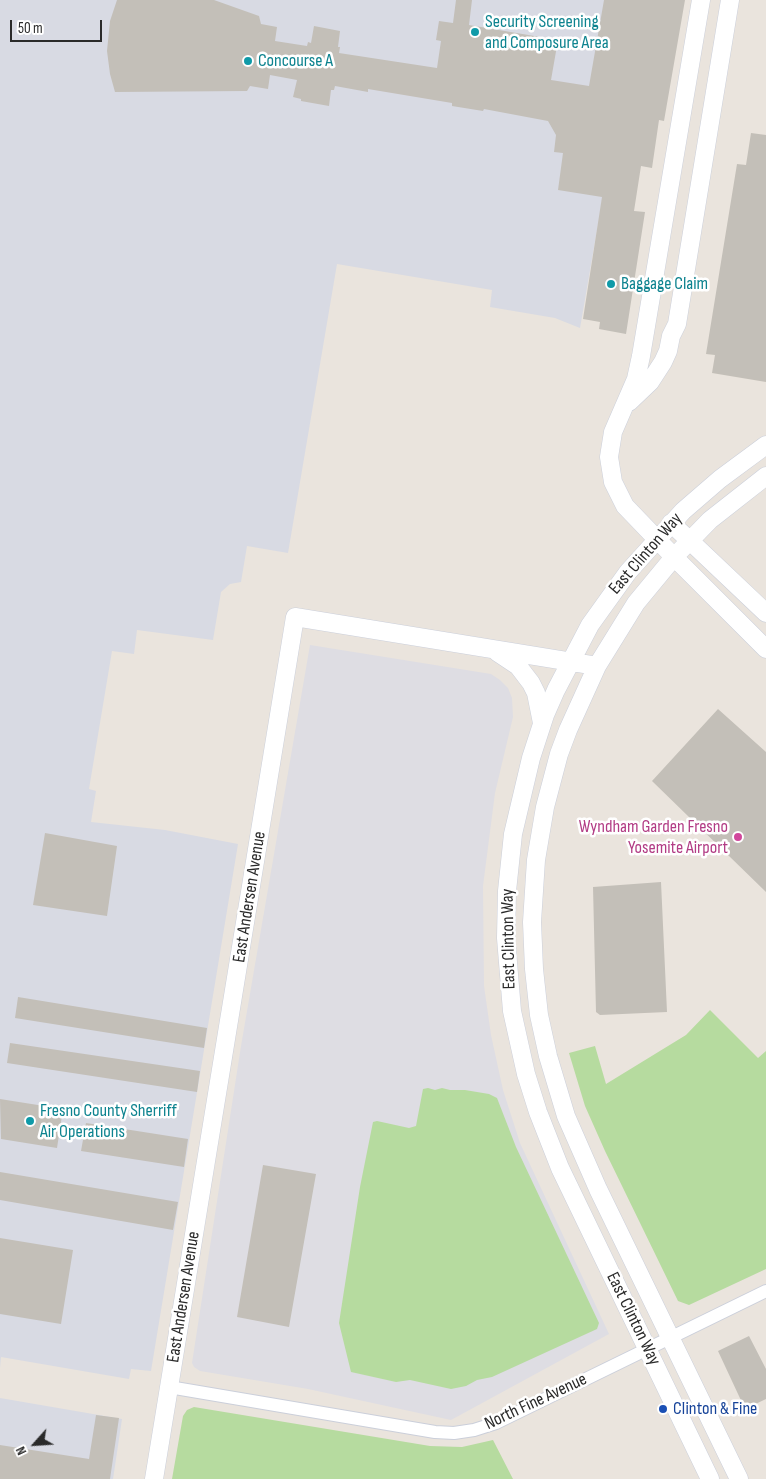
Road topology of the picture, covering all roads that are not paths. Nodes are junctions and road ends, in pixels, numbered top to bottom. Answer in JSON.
{"nodes":[{"id":1,"x":701,"y":0,"type":"edge"},
{"id":2,"x":730,"y":0,"type":"edge"},
{"id":3,"x":624,"y":407,"type":"junction"},
{"id":4,"x":766,"y":445,"type":"edge"},
{"id":5,"x":766,"y":476,"type":"edge"},
{"id":6,"x":671,"y":523,"type":"junction"},
{"id":7,"x":656,"y":540,"type":"junction"},
{"id":8,"x":689,"y":541,"type":"junction"},
{"id":9,"x":674,"y":558,"type":"junction"},
{"id":10,"x":766,"y":613,"type":"edge"},
{"id":11,"x":766,"y":648,"type":"edge"},
{"id":12,"x":493,"y":649,"type":"junction"},
{"id":13,"x":570,"y":662,"type":"junction"},
{"id":14,"x":597,"y":666,"type":"junction"},
{"id":15,"x":542,"y":723,"type":"junction"},
{"id":16,"x":506,"y":917,"type":"junction"},
{"id":17,"x":546,"y":1048,"type":"junction"},
{"id":18,"x":766,"y":1290,"type":"edge"},
{"id":19,"x":671,"y":1338,"type":"junction"},
{"id":20,"x":647,"y":1349,"type":"junction"},
{"id":21,"x":170,"y":1387,"type":"junction"},
{"id":22,"x":154,"y":1479,"type":"edge"},
{"id":23,"x":710,"y":1479,"type":"edge"},
{"id":24,"x":739,"y":1479,"type":"edge"}],
"edges":[{"from":1,"to":3,"type":"main road"},
{"from":2,"to":3,"type":"main road"},
{"from":3,"to":7,"type":"main road"},
{"from":4,"to":6,"type":"main road","name":"East Clinton Way"},
{"from":5,"to":8,"type":"main road","name":"East Clinton Way"},
{"from":6,"to":7,"type":"main road","name":"East Clinton Way"},
{"from":6,"to":8,"type":"main road"},
{"from":7,"to":9,"type":"main road"},
{"from":7,"to":13,"type":"main road","name":"East Clinton Way"},
{"from":8,"to":9,"type":"main road","name":"East Clinton Way"},
{"from":8,"to":10,"type":"main road"},
{"from":9,"to":11,"type":"main road"},
{"from":9,"to":14,"type":"main road","name":"East Clinton Way"},
{"from":12,"to":13,"type":"main road","name":"East Andersen Avenue"},
{"from":12,"to":15,"type":"main road"},
{"from":12,"to":21,"type":"main road","name":"East Andersen Avenue"},
{"from":13,"to":14,"type":"main road","name":"East Andersen Avenue"},
{"from":13,"to":15,"type":"main road","name":"East Clinton Way"},
{"from":14,"to":17,"type":"main road","name":"East Clinton Way"},
{"from":15,"to":16,"type":"main road","name":"East Clinton Way"},
{"from":16,"to":17,"type":"main road"},
{"from":16,"to":20,"type":"main road","name":"East Clinton Way"},
{"from":17,"to":19,"type":"main road","name":"East Clinton Way"},
{"from":18,"to":19,"type":"street","name":"North Fine Avenue"},
{"from":19,"to":20,"type":"street","name":"North Fine Avenue"},
{"from":19,"to":24,"type":"main road","name":"East Clinton Way"},
{"from":20,"to":21,"type":"street","name":"North Fine Avenue"},
{"from":20,"to":23,"type":"main road","name":"East Clinton Way"},
{"from":21,"to":22,"type":"main road","name":"East Andersen Avenue"}]}
